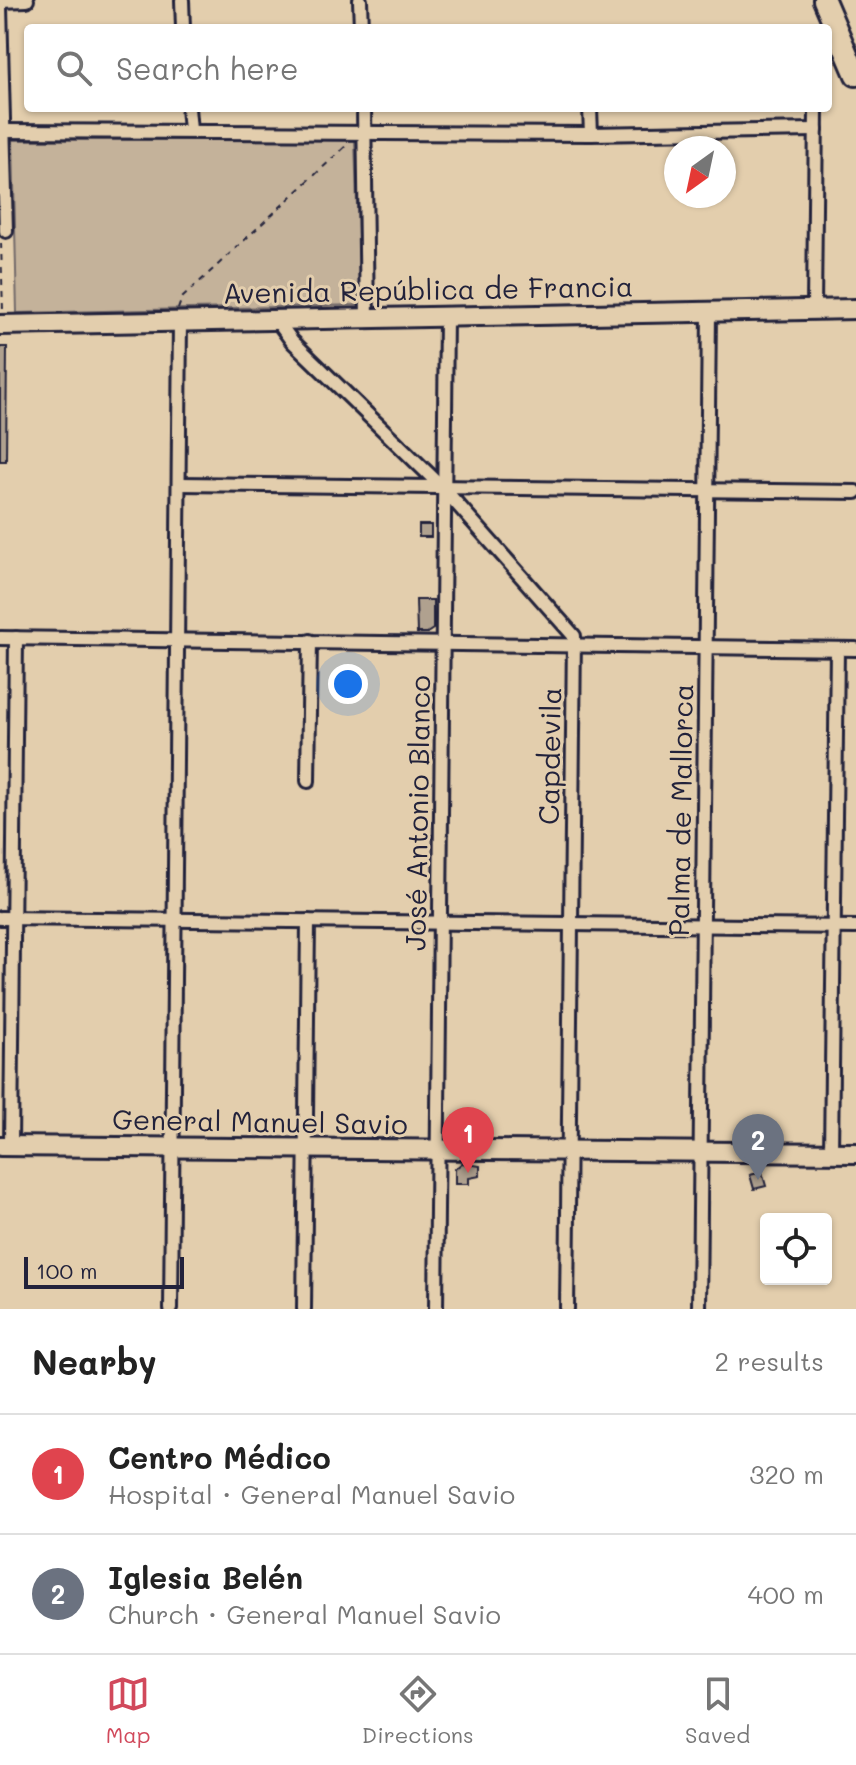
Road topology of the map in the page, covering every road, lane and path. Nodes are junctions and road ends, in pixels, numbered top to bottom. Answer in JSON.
{"nodes":[{"id":1,"x":27,"y":0,"type":"edge"},
{"id":2,"x":182,"y":0,"type":"edge"},
{"id":3,"x":360,"y":0,"type":"edge"},
{"id":4,"x":824,"y":0,"type":"edge"},
{"id":5,"x":0,"y":1,"type":"edge"},
{"id":6,"x":0,"y":7,"type":"edge"},
{"id":7,"x":183,"y":24,"type":"edge"},
{"id":8,"x":361,"y":24,"type":"edge"},
{"id":9,"x":829,"y":24,"type":"edge"},
{"id":10,"x":832,"y":30,"type":"edge"},
{"id":11,"x":856,"y":75,"type":"edge"},
{"id":12,"x":188,"y":112,"type":"edge"},
{"id":13,"x":364,"y":112,"type":"edge"},
{"id":14,"x":590,"y":112,"type":"edge"},
{"id":15,"x":816,"y":112,"type":"edge"},
{"id":16,"x":190,"y":130,"type":"junction"},
{"id":17,"x":816,"y":130,"type":"junction"},
{"id":18,"x":2,"y":131,"type":"edge"},
{"id":19,"x":365,"y":134,"type":"junction"},
{"id":20,"x":591,"y":134,"type":"junction"},
{"id":21,"x":6,"y":231,"type":"joint"},
{"id":22,"x":814,"y":309,"type":"junction"},
{"id":23,"x":856,"y":309,"type":"edge"},
{"id":24,"x":709,"y":312,"type":"junction"},
{"id":25,"x":446,"y":317,"type":"junction"},
{"id":26,"x":367,"y":319,"type":"junction"},
{"id":27,"x":180,"y":320,"type":"junction"},
{"id":28,"x":278,"y":322,"type":"junction"},
{"id":29,"x":2,"y":325,"type":"edge"},
{"id":30,"x":180,"y":484,"type":"junction"},
{"id":31,"x":444,"y":489,"type":"junction"},
{"id":32,"x":707,"y":492,"type":"junction"},
{"id":33,"x":856,"y":492,"type":"edge"},
{"id":34,"x":0,"y":638,"type":"edge"},
{"id":35,"x":16,"y":638,"type":"junction"},
{"id":36,"x":178,"y":640,"type":"junction"},
{"id":37,"x":310,"y":641,"type":"junction"},
{"id":38,"x":442,"y":643,"type":"junction"},
{"id":39,"x":575,"y":644,"type":"junction"},
{"id":40,"x":706,"y":646,"type":"junction"},
{"id":41,"x":837,"y":649,"type":"junction"},
{"id":42,"x":856,"y":649,"type":"edge"},
{"id":43,"x":308,"y":781,"type":"dead end"},
{"id":44,"x":6,"y":918,"type":"edge"},
{"id":45,"x":176,"y":920,"type":"junction"},
{"id":46,"x":308,"y":921,"type":"junction"},
{"id":47,"x":440,"y":923,"type":"junction"},
{"id":48,"x":571,"y":925,"type":"junction"},
{"id":49,"x":701,"y":926,"type":"junction"},
{"id":50,"x":835,"y":927,"type":"junction"},
{"id":51,"x":856,"y":927,"type":"edge"},
{"id":52,"x":6,"y":1146,"type":"edge"},
{"id":53,"x":173,"y":1147,"type":"junction"},
{"id":54,"x":306,"y":1150,"type":"junction"},
{"id":55,"x":701,"y":1151,"type":"junction"},
{"id":56,"x":437,"y":1152,"type":"junction"},
{"id":57,"x":569,"y":1153,"type":"junction"},
{"id":58,"x":831,"y":1153,"type":"junction"},
{"id":59,"x":856,"y":1153,"type":"edge"},
{"id":60,"x":171,"y":1309,"type":"edge"},
{"id":61,"x":304,"y":1309,"type":"edge"},
{"id":62,"x":436,"y":1309,"type":"edge"},
{"id":63,"x":567,"y":1309,"type":"edge"},
{"id":64,"x":699,"y":1309,"type":"edge"}],
"edges":[{"from":1,"to":5,"type":"street"},
{"from":2,"to":7,"type":"street"},
{"from":3,"to":8,"type":"street"},
{"from":4,"to":9,"type":"main road"},
{"from":6,"to":18,"type":"street"},
{"from":10,"to":11,"type":"main road"},
{"from":12,"to":16,"type":"street"},
{"from":13,"to":19,"type":"street"},
{"from":14,"to":20,"type":"street"},
{"from":15,"to":17,"type":"street"},
{"from":16,"to":18,"type":"street"},
{"from":16,"to":19,"type":"street"},
{"from":17,"to":20,"type":"street"},
{"from":17,"to":22,"type":"street"},
{"from":18,"to":21,"type":"street"},
{"from":19,"to":20,"type":"street"},
{"from":19,"to":26,"type":"street"},
{"from":19,"to":27,"type":"path"},
{"from":21,"to":29,"type":"path"},
{"from":22,"to":23,"type":"main road","name":"Avenida República de Francia"},
{"from":22,"to":24,"type":"main road","name":"Avenida República de Francia"},
{"from":24,"to":25,"type":"main road","name":"Avenida República de Francia"},
{"from":24,"to":32,"type":"street","name":"Palma de Mallorca"},
{"from":25,"to":26,"type":"main road","name":"Avenida República de Francia"},
{"from":25,"to":31,"type":"street","name":"José Antonio Blanco"},
{"from":26,"to":28,"type":"main road","name":"Avenida República de Francia"},
{"from":27,"to":28,"type":"main road","name":"Avenida República de Francia"},
{"from":27,"to":29,"type":"main road","name":"Avenida República de Francia"},
{"from":27,"to":30,"type":"street"},
{"from":28,"to":31,"type":"street"},
{"from":30,"to":31,"type":"street"},
{"from":30,"to":36,"type":"street"},
{"from":31,"to":32,"type":"street"},
{"from":31,"to":38,"type":"street","name":"José Antonio Blanco"},
{"from":31,"to":39,"type":"street"},
{"from":32,"to":33,"type":"street"},
{"from":32,"to":40,"type":"street","name":"Palma de Mallorca"},
{"from":34,"to":35,"type":"street"},
{"from":35,"to":36,"type":"street"},
{"from":35,"to":44,"type":"street"},
{"from":36,"to":37,"type":"street"},
{"from":36,"to":45,"type":"street"},
{"from":37,"to":38,"type":"street"},
{"from":37,"to":43,"type":"street"},
{"from":38,"to":39,"type":"street"},
{"from":38,"to":47,"type":"street","name":"José Antonio Blanco"},
{"from":39,"to":40,"type":"street"},
{"from":39,"to":48,"type":"street","name":"Capdevila"},
{"from":40,"to":41,"type":"street"},
{"from":40,"to":49,"type":"street","name":"Palma de Mallorca"},
{"from":41,"to":42,"type":"street"},
{"from":41,"to":50,"type":"street"},
{"from":44,"to":45,"type":"street"},
{"from":44,"to":52,"type":"street"},
{"from":45,"to":46,"type":"street"},
{"from":45,"to":53,"type":"street"},
{"from":46,"to":47,"type":"street"},
{"from":46,"to":54,"type":"street"},
{"from":47,"to":48,"type":"street"},
{"from":47,"to":56,"type":"street","name":"José Antonio Blanco"},
{"from":48,"to":49,"type":"street"},
{"from":48,"to":57,"type":"street","name":"Capdevila"},
{"from":49,"to":50,"type":"street"},
{"from":49,"to":55,"type":"street","name":"Palma de Mallorca"},
{"from":50,"to":51,"type":"street"},
{"from":50,"to":58,"type":"street"},
{"from":52,"to":53,"type":"main road","name":"General Manuel Savio"},
{"from":53,"to":54,"type":"main road","name":"General Manuel Savio"},
{"from":53,"to":60,"type":"street"},
{"from":54,"to":56,"type":"main road","name":"General Manuel Savio"},
{"from":54,"to":61,"type":"street"},
{"from":55,"to":57,"type":"main road","name":"General Manuel Savio"},
{"from":55,"to":58,"type":"main road","name":"General Manuel Savio"},
{"from":55,"to":64,"type":"street","name":"Palma de Mallorca"},
{"from":56,"to":57,"type":"main road","name":"General Manuel Savio"},
{"from":56,"to":62,"type":"street","name":"José Antonio Blanco"},
{"from":57,"to":63,"type":"street","name":"Capdevila"},
{"from":58,"to":59,"type":"main road","name":"General Manuel Savio"}]}
